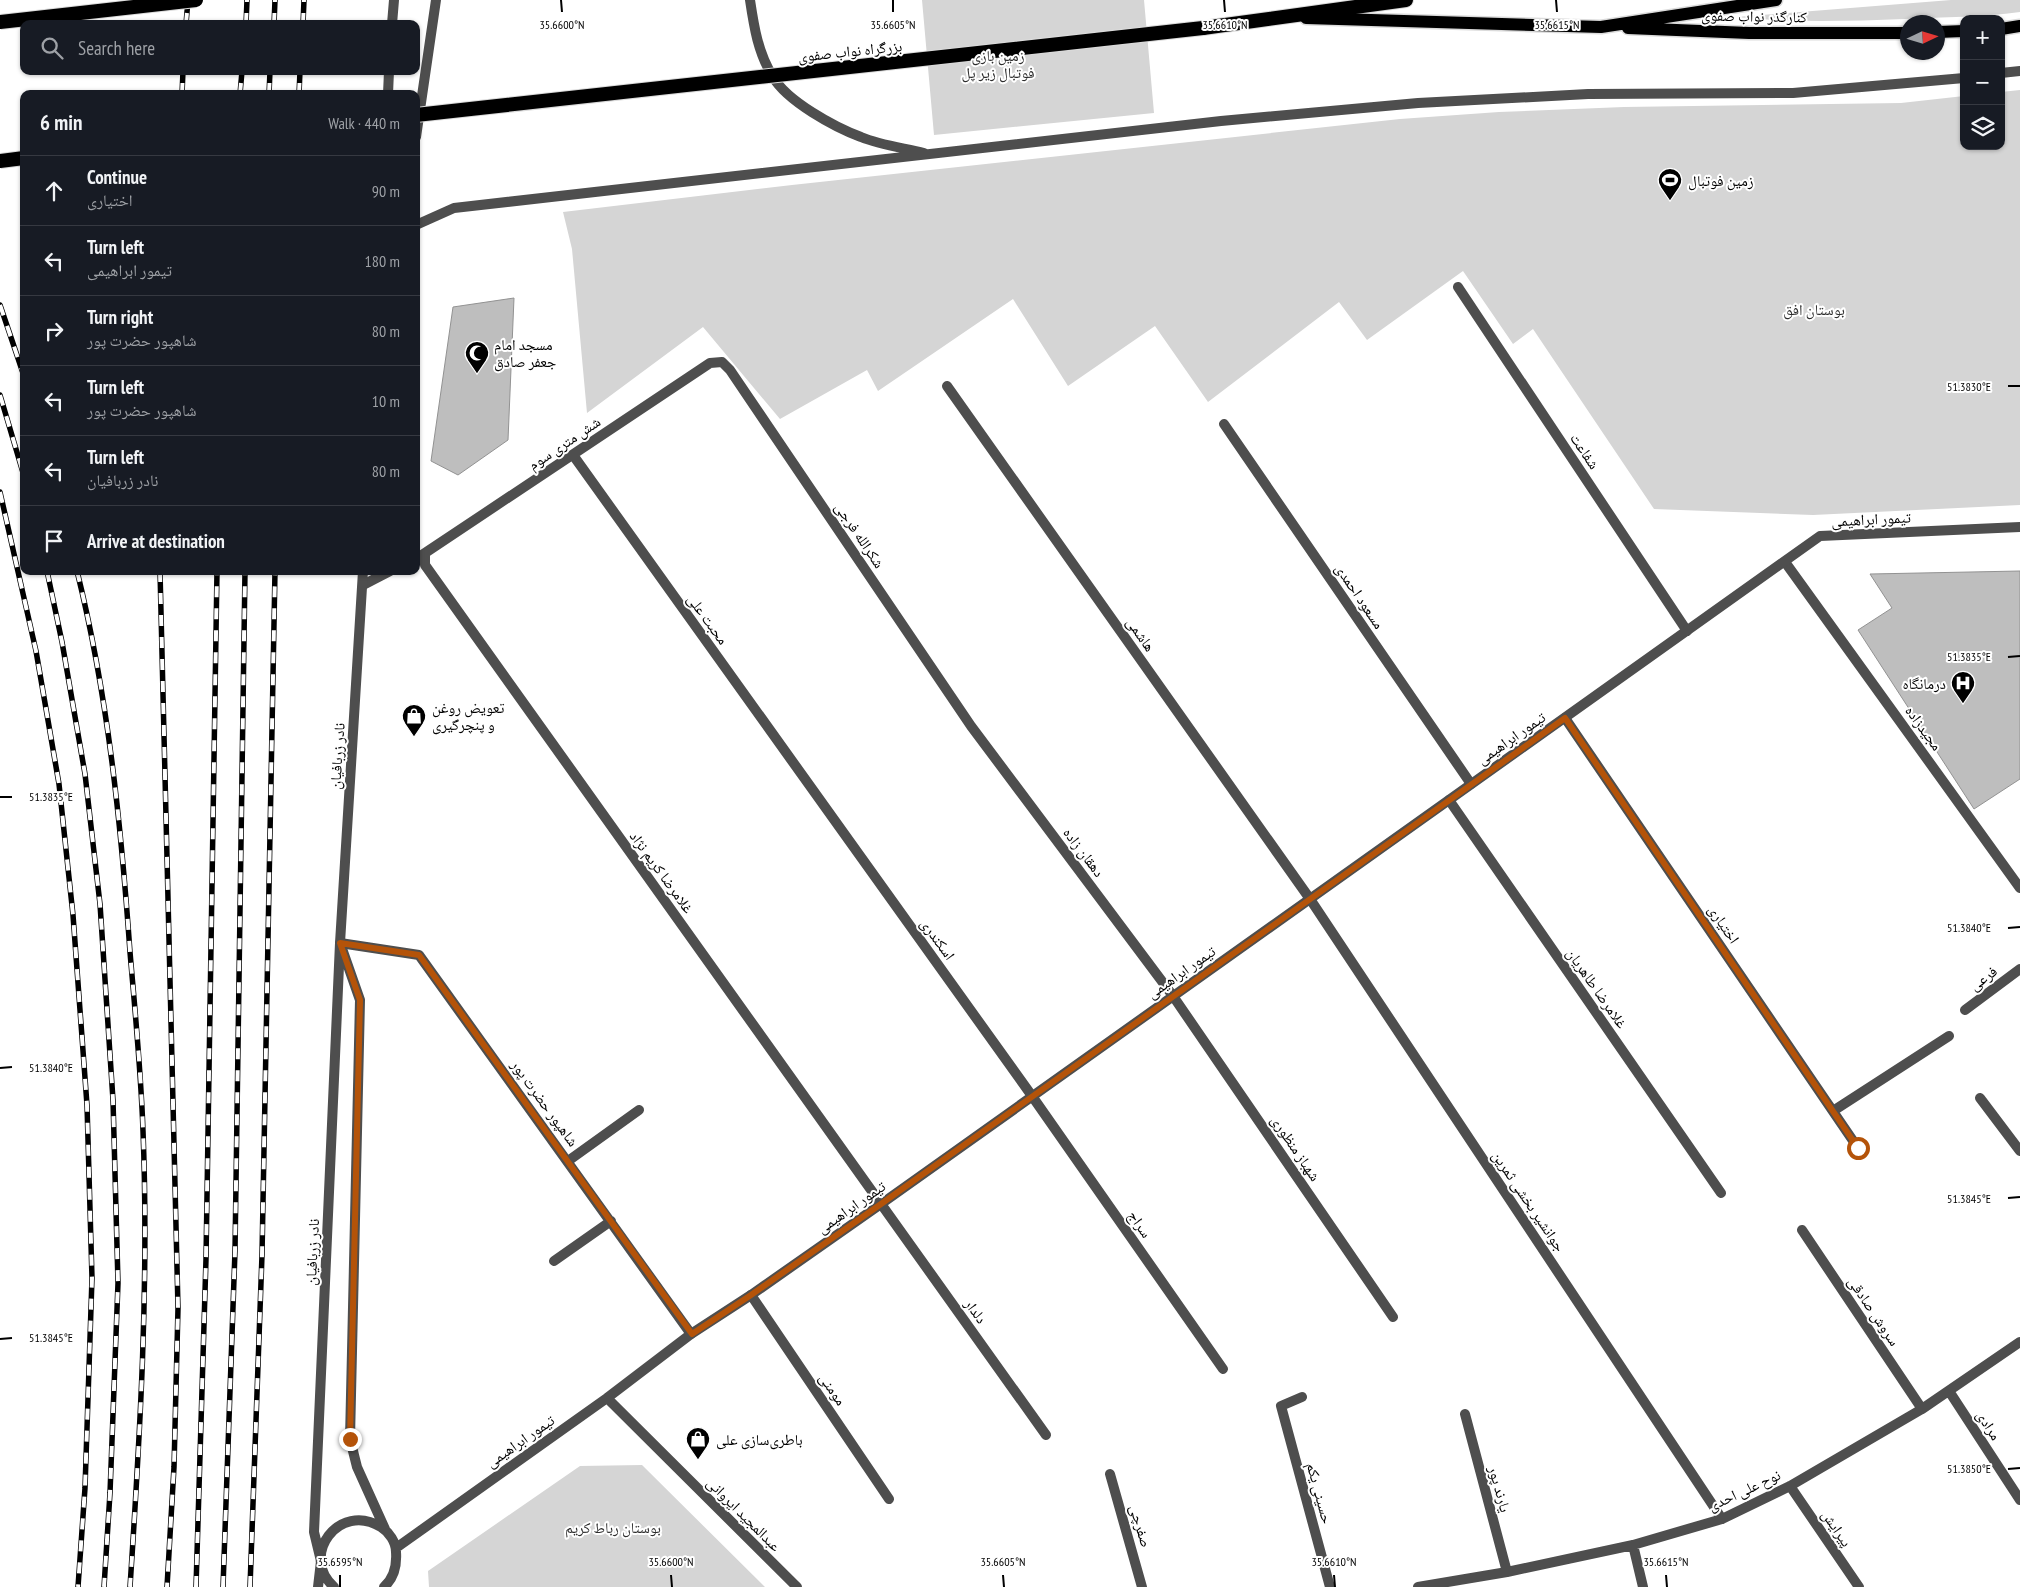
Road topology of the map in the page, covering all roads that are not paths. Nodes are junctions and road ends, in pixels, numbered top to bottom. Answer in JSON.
{"nodes":[{"id":1,"x":196,"y":0,"type":"edge"},
{"id":2,"x":394,"y":0,"type":"edge"},
{"id":3,"x":436,"y":0,"type":"edge"},
{"id":4,"x":750,"y":0,"type":"edge"},
{"id":5,"x":1406,"y":0,"type":"edge"},
{"id":6,"x":1776,"y":0,"type":"edge"},
{"id":7,"x":1282,"y":17,"type":"junction"},
{"id":8,"x":392,"y":20,"type":"edge"},
{"id":9,"x":0,"y":22,"type":"edge"},
{"id":10,"x":2020,"y":26,"type":"edge"},
{"id":11,"x":1601,"y":27,"type":"junction"},
{"id":12,"x":2005,"y":28,"type":"edge"},
{"id":13,"x":1960,"y":31,"type":"edge"},
{"id":14,"x":1900,"y":32,"type":"edge"},
{"id":15,"x":1945,"y":32,"type":"edge"},
{"id":16,"x":2020,"y":70,"type":"edge"},
{"id":17,"x":2005,"y":72,"type":"edge"},
{"id":18,"x":389,"y":75,"type":"edge"},
{"id":19,"x":1960,"y":78,"type":"edge"},
{"id":20,"x":388,"y":90,"type":"edge"},
{"id":21,"x":420,"y":110,"type":"edge"},
{"id":22,"x":420,"y":115,"type":"edge"},
{"id":23,"x":931,"y":154,"type":"junction"},
{"id":24,"x":20,"y":158,"type":"edge"},
{"id":25,"x":0,"y":161,"type":"edge"},
{"id":26,"x":420,"y":223,"type":"edge"},
{"id":27,"x":1458,"y":287,"type":"dead end"},
{"id":28,"x":722,"y":362,"type":"joint"},
{"id":29,"x":947,"y":386,"type":"dead end"},
{"id":30,"x":1224,"y":424,"type":"dead end"},
{"id":31,"x":573,"y":455,"type":"junction"},
{"id":32,"x":2020,"y":527,"type":"edge"},
{"id":33,"x":420,"y":557,"type":"edge"},
{"id":34,"x":1785,"y":562,"type":"junction"},
{"id":35,"x":363,"y":575,"type":"edge"},
{"id":36,"x":382,"y":575,"type":"edge"},
{"id":37,"x":362,"y":585,"type":"junction"},
{"id":38,"x":1687,"y":631,"type":"junction"},
{"id":39,"x":1565,"y":718,"type":"junction"},
{"id":40,"x":971,"y":726,"type":"joint"},
{"id":41,"x":1471,"y":784,"type":"junction"},
{"id":42,"x":819,"y":800,"type":"joint"},
{"id":43,"x":1449,"y":800,"type":"junction"},
{"id":44,"x":2020,"y":888,"type":"edge"},
{"id":45,"x":1310,"y":899,"type":"junction"},
{"id":46,"x":340,"y":943,"type":"junction"},
{"id":47,"x":2020,"y":969,"type":"edge"},
{"id":48,"x":1173,"y":996,"type":"junction"},
{"id":49,"x":1965,"y":1010,"type":"dead end"},
{"id":50,"x":1949,"y":1036,"type":"dead end"},
{"id":51,"x":1032,"y":1096,"type":"junction"},
{"id":52,"x":1980,"y":1098,"type":"dead end"},
{"id":53,"x":639,"y":1110,"type":"dead end"},
{"id":54,"x":1833,"y":1111,"type":"junction"},
{"id":55,"x":1858,"y":1148,"type":"dead end"},
{"id":56,"x":2020,"y":1151,"type":"edge"},
{"id":57,"x":568,"y":1161,"type":"junction"},
{"id":58,"x":1721,"y":1193,"type":"dead end"},
{"id":59,"x":881,"y":1204,"type":"junction"},
{"id":60,"x":611,"y":1221,"type":"junction"},
{"id":61,"x":1802,"y":1230,"type":"dead end"},
{"id":62,"x":554,"y":1261,"type":"dead end"},
{"id":63,"x":751,"y":1295,"type":"junction"},
{"id":64,"x":1393,"y":1317,"type":"dead end"},
{"id":65,"x":692,"y":1334,"type":"junction"},
{"id":66,"x":2020,"y":1342,"type":"edge"},
{"id":67,"x":1223,"y":1369,"type":"dead end"},
{"id":68,"x":1949,"y":1391,"type":"junction"},
{"id":69,"x":607,"y":1398,"type":"junction"},
{"id":70,"x":1302,"y":1398,"type":"dead end"},
{"id":71,"x":1922,"y":1409,"type":"junction"},
{"id":72,"x":1465,"y":1414,"type":"dead end"},
{"id":73,"x":1046,"y":1435,"type":"dead end"},
{"id":74,"x":1110,"y":1474,"type":"dead end"},
{"id":75,"x":1790,"y":1486,"type":"junction"},
{"id":76,"x":889,"y":1499,"type":"dead end"},
{"id":77,"x":2020,"y":1500,"type":"edge"},
{"id":78,"x":1722,"y":1519,"type":"junction"},
{"id":79,"x":385,"y":1529,"type":"junction"},
{"id":80,"x":1633,"y":1545,"type":"junction"},
{"id":81,"x":396,"y":1548,"type":"junction"},
{"id":82,"x":321,"y":1561,"type":"junction"},
{"id":83,"x":1506,"y":1572,"type":"junction"},
{"id":84,"x":1470,"y":1582,"type":"edge"},
{"id":85,"x":318,"y":1587,"type":"edge"},
{"id":86,"x":334,"y":1587,"type":"edge"},
{"id":87,"x":384,"y":1587,"type":"edge"},
{"id":88,"x":797,"y":1587,"type":"edge"},
{"id":89,"x":1142,"y":1587,"type":"edge"},
{"id":90,"x":1330,"y":1587,"type":"edge"},
{"id":91,"x":1418,"y":1587,"type":"edge"},
{"id":92,"x":1643,"y":1587,"type":"edge"},
{"id":93,"x":1859,"y":1587,"type":"edge"}],
"edges":[{"from":1,"to":9,"type":"highway","bridge":true},
{"from":2,"to":8,"type":"street"},
{"from":3,"to":21,"type":"street"},
{"from":4,"to":23,"type":"street"},
{"from":5,"to":7,"type":"highway","name":"بزرگراه نواب صفوی"},
{"from":6,"to":11,"type":"main road"},
{"from":7,"to":11,"type":"main road"},
{"from":7,"to":22,"type":"highway","name":"بزرگراه نواب صفوی","bridge":true},
{"from":10,"to":12,"type":"main road"},
{"from":11,"to":14,"type":"main road","name":"کنارگذر نواب صفوی"},
{"from":13,"to":15,"type":"main road"},
{"from":16,"to":17,"type":"street"},
{"from":18,"to":20,"type":"street"},
{"from":19,"to":23,"type":"street"},
{"from":23,"to":26,"type":"street"},
{"from":24,"to":25,"type":"highway","bridge":true},
{"from":27,"to":38,"type":"street","name":"شفاعت"},
{"from":28,"to":31,"type":"street","name":"شش متری سوم"},
{"from":28,"to":40,"type":"street","name":"شکرالله فرجی"},
{"from":29,"to":45,"type":"street","name":"هاشمی"},
{"from":30,"to":41,"type":"street","name":"مسعود احمدی"},
{"from":31,"to":33,"type":"street","name":"شش متری سوم"},
{"from":31,"to":42,"type":"street","name":"محبت علی"},
{"from":32,"to":34,"type":"street","name":"تیمور ابراهیمی"},
{"from":33,"to":59,"type":"street","name":"غلامرضا کریم نژاد"},
{"from":34,"to":38,"type":"street","name":"تیمور ابراهیمی"},
{"from":34,"to":44,"type":"street","name":"مجیدزاده"},
{"from":35,"to":37,"type":"street","name":"نادر زربافیان"},
{"from":36,"to":37,"type":"street"},
{"from":37,"to":46,"type":"street","name":"نادر زربافیان"},
{"from":38,"to":39,"type":"street","name":"تیمور ابراهیمی"},
{"from":39,"to":41,"type":"street","name":"تیمور ابراهیمی"},
{"from":39,"to":54,"type":"street","name":"اختیاری"},
{"from":40,"to":48,"type":"street","name":"دهقان زاده"},
{"from":41,"to":43,"type":"street","name":"تیمور ابراهیمی"},
{"from":42,"to":51,"type":"street","name":"اسکندری"},
{"from":43,"to":45,"type":"street","name":"تیمور ابراهیمی"},
{"from":43,"to":58,"type":"street","name":"غلامرضا طاهریان"},
{"from":45,"to":48,"type":"street","name":"تیمور ابراهیمی"},
{"from":45,"to":78,"type":"street","name":"جوانشیر بخشی ثمرین"},
{"from":46,"to":57,"type":"street","name":"شاهپور حضرت پور"},
{"from":46,"to":79,"type":"street","name":"نادر زربافیان"},
{"from":46,"to":82,"type":"street","name":"نادر زربافیان"},
{"from":47,"to":49,"type":"street","name":"فرعی"},
{"from":48,"to":51,"type":"street","name":"تیمور ابراهیمی"},
{"from":48,"to":64,"type":"street","name":"شهباز منظوری"},
{"from":50,"to":54,"type":"street"},
{"from":51,"to":59,"type":"street","name":"تیمور ابراهیمی"},
{"from":51,"to":67,"type":"street","name":"سراج"},
{"from":52,"to":56,"type":"street"},
{"from":53,"to":57,"type":"street"},
{"from":54,"to":55,"type":"street","name":"اختیاری"},
{"from":57,"to":60,"type":"street","name":"شاهپور حضرت پور"},
{"from":59,"to":63,"type":"street","name":"تیمور ابراهیمی"},
{"from":59,"to":73,"type":"street","name":"دلدار"},
{"from":60,"to":62,"type":"street"},
{"from":60,"to":65,"type":"street","name":"شاهپور حضرت پور"},
{"from":61,"to":71,"type":"street","name":"سروش صادقی"},
{"from":63,"to":65,"type":"street","name":"تیمور ابراهیمی"},
{"from":63,"to":76,"type":"street","name":"مومنی"},
{"from":65,"to":69,"type":"street","name":"تیمور ابراهیمی"},
{"from":66,"to":68,"type":"street","name":"نوح علی احدی"},
{"from":68,"to":71,"type":"street","name":"نوح علی احدی"},
{"from":68,"to":77,"type":"street","name":"مرادی"},
{"from":69,"to":81,"type":"street","name":"تیمور ابراهیمی"},
{"from":69,"to":88,"type":"street","name":"عبدالمجید ایروانی"},
{"from":70,"to":90,"type":"street","name":"حسینی یکم"},
{"from":71,"to":75,"type":"street","name":"نوح علی احدی"},
{"from":72,"to":83,"type":"street","name":"یارند پور"},
{"from":74,"to":89,"type":"street","name":"صفرچی"},
{"from":75,"to":78,"type":"street","name":"نوح علی احدی"},
{"from":75,"to":93,"type":"street","name":"پیرایش"},
{"from":78,"to":80,"type":"street","name":"نوح علی احدی"},
{"from":79,"to":81,"type":"street","name":"نادر زربافیان"},
{"from":79,"to":82,"type":"street"},
{"from":80,"to":83,"type":"street","name":"نوح علی احدی"},
{"from":80,"to":92,"type":"street"},
{"from":81,"to":87,"type":"street"},
{"from":82,"to":85,"type":"street"},
{"from":82,"to":86,"type":"street"},
{"from":83,"to":84,"type":"street","name":"نوح علی احدی"},
{"from":84,"to":91,"type":"street","name":"نوح علی احدی"}]}
